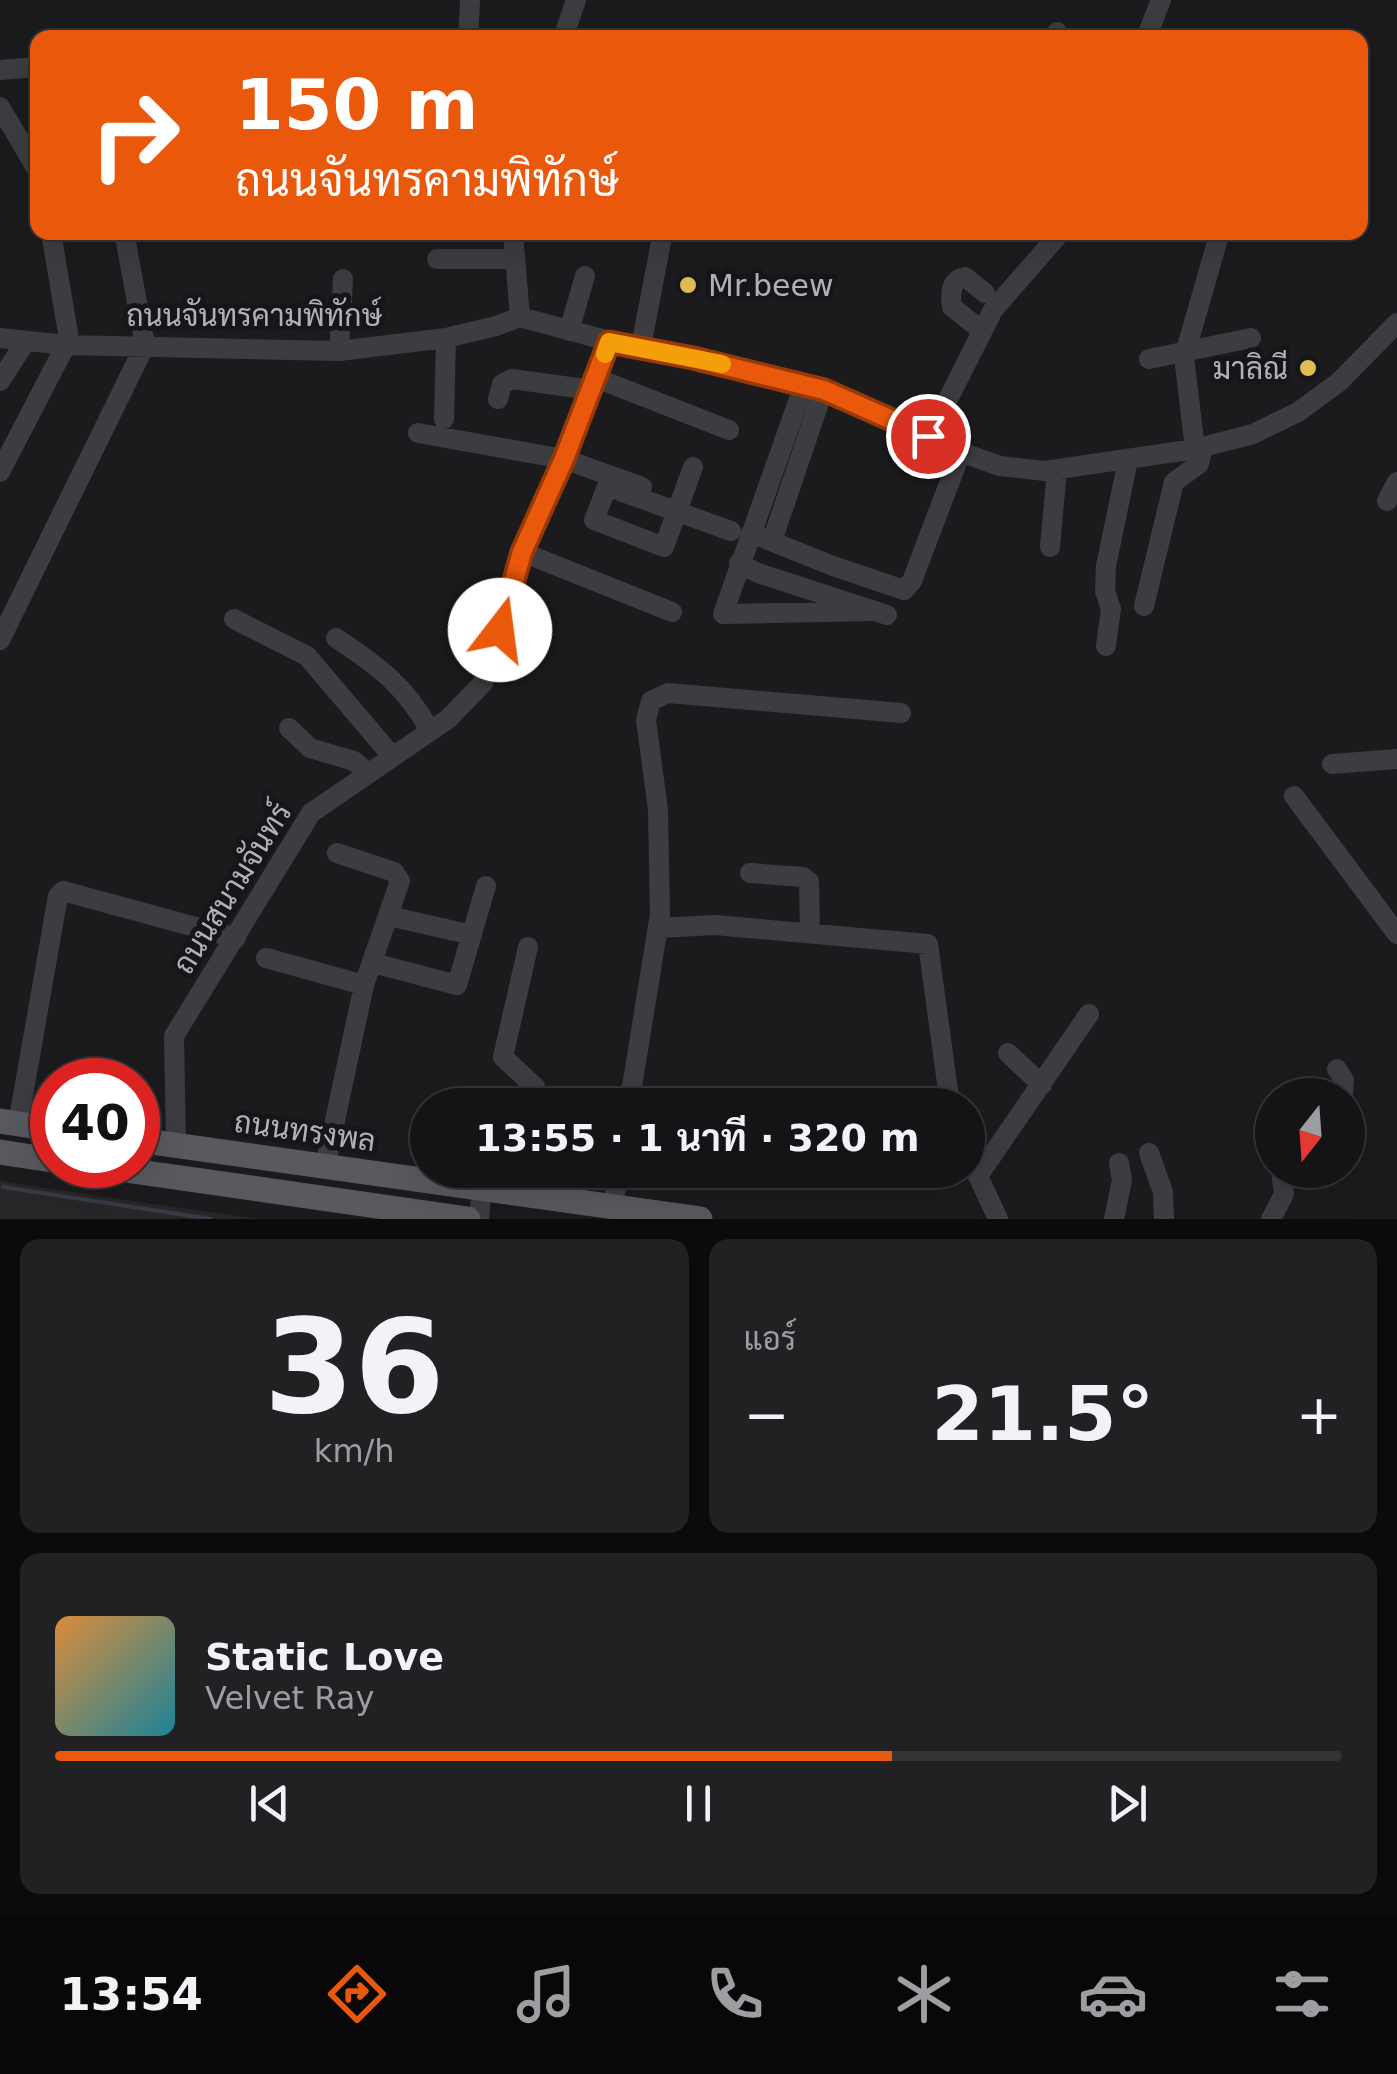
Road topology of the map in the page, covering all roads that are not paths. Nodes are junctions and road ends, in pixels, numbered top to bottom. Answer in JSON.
{"nodes":[{"id":1,"x":576,"y":0,"type":"edge"},
{"id":2,"x":1161,"y":0,"type":"edge"},
{"id":3,"x":470,"y":1,"type":"edge"},
{"id":4,"x":468,"y":30,"type":"edge"},
{"id":5,"x":565,"y":30,"type":"edge"},
{"id":6,"x":1149,"y":30,"type":"edge"},
{"id":7,"x":30,"y":68,"type":"edge"},
{"id":8,"x":0,"y":70,"type":"edge"},
{"id":9,"x":0,"y":108,"type":"edge"},
{"id":10,"x":30,"y":154,"type":"edge"},
{"id":11,"x":52,"y":240,"type":"edge"},
{"id":12,"x":125,"y":240,"type":"edge"},
{"id":13,"x":513,"y":240,"type":"edge"},
{"id":14,"x":661,"y":240,"type":"edge"},
{"id":15,"x":1054,"y":240,"type":"edge"},
{"id":16,"x":1218,"y":240,"type":"edge"},
{"id":17,"x":438,"y":259,"type":"dead end"},
{"id":18,"x":514,"y":260,"type":"junction"},
{"id":19,"x":585,"y":276,"type":"dead end"},
{"id":20,"x":343,"y":279,"type":"dead end"},
{"id":21,"x":986,"y":293,"type":"dead end"},
{"id":22,"x":520,"y":317,"type":"junction"},
{"id":23,"x":1397,"y":322,"type":"edge"},
{"id":24,"x":981,"y":330,"type":"junction"},
{"id":25,"x":569,"y":331,"type":"junction"},
{"id":26,"x":0,"y":338,"type":"edge"},
{"id":27,"x":446,"y":338,"type":"junction"},
{"id":28,"x":1252,"y":338,"type":"dead end"},
{"id":29,"x":26,"y":341,"type":"junction"},
{"id":30,"x":609,"y":342,"type":"junction"},
{"id":31,"x":144,"y":344,"type":"junction"},
{"id":32,"x":68,"y":345,"type":"junction"},
{"id":33,"x":641,"y":346,"type":"junction"},
{"id":34,"x":339,"y":351,"type":"junction"},
{"id":35,"x":1185,"y":351,"type":"junction"},
{"id":36,"x":1150,"y":359,"type":"dead end"},
{"id":37,"x":0,"y":381,"type":"edge"},
{"id":38,"x":594,"y":384,"type":"junction"},
{"id":39,"x":814,"y":388,"type":"junction"},
{"id":40,"x":498,"y":399,"type":"dead end"},
{"id":41,"x":444,"y":419,"type":"dead end"},
{"id":42,"x":730,"y":430,"type":"dead end"},
{"id":43,"x":418,"y":433,"type":"dead end"},
{"id":44,"x":928,"y":436,"type":"junction"},
{"id":45,"x":1199,"y":448,"type":"junction"},
{"id":46,"x":961,"y":452,"type":"junction"},
{"id":47,"x":1128,"y":460,"type":"junction"},
{"id":48,"x":562,"y":464,"type":"junction"},
{"id":49,"x":693,"y":466,"type":"dead end"},
{"id":50,"x":1057,"y":470,"type":"junction"},
{"id":51,"x":0,"y":472,"type":"edge"},
{"id":52,"x":607,"y":487,"type":"junction"},
{"id":53,"x":642,"y":487,"type":"dead end"},
{"id":54,"x":676,"y":512,"type":"junction"},
{"id":55,"x":741,"y":532,"type":"junction"},
{"id":56,"x":772,"y":542,"type":"junction"},
{"id":57,"x":1050,"y":547,"type":"dead end"},
{"id":58,"x":522,"y":552,"type":"junction"},
{"id":59,"x":739,"y":563,"type":"junction"},
{"id":60,"x":1144,"y":606,"type":"dead end"},
{"id":61,"x":672,"y":612,"type":"dead end"},
{"id":62,"x":234,"y":619,"type":"dead end"},
{"id":63,"x":2,"y":632,"type":"edge"},
{"id":64,"x":336,"y":638,"type":"dead end"},
{"id":65,"x":1106,"y":646,"type":"dead end"},
{"id":66,"x":901,"y":713,"type":"dead end"},
{"id":67,"x":289,"y":728,"type":"dead end"},
{"id":68,"x":430,"y":731,"type":"junction"},
{"id":69,"x":392,"y":756,"type":"junction"},
{"id":70,"x":1397,"y":760,"type":"edge"},
{"id":71,"x":1332,"y":764,"type":"dead end"},
{"id":72,"x":368,"y":773,"type":"junction"},
{"id":73,"x":1294,"y":796,"type":"dead end"},
{"id":74,"x":337,"y":852,"type":"dead end"},
{"id":75,"x":750,"y":873,"type":"dead end"},
{"id":76,"x":486,"y":886,"type":"dead end"},
{"id":77,"x":388,"y":916,"type":"junction"},
{"id":78,"x":659,"y":928,"type":"junction"},
{"id":79,"x":810,"y":933,"type":"junction"},
{"id":80,"x":1397,"y":934,"type":"edge"},
{"id":81,"x":472,"y":935,"type":"junction"},
{"id":82,"x":236,"y":938,"type":"junction"},
{"id":83,"x":528,"y":947,"type":"dead end"},
{"id":84,"x":266,"y":958,"type":"dead end"},
{"id":85,"x":373,"y":963,"type":"junction"},
{"id":86,"x":364,"y":985,"type":"junction"},
{"id":87,"x":1089,"y":1014,"type":"dead end"},
{"id":88,"x":1008,"y":1054,"type":"dead end"},
{"id":89,"x":1337,"y":1070,"type":"dead end"},
{"id":90,"x":1343,"y":1078,"type":"edge"},
{"id":91,"x":1042,"y":1085,"type":"junction"},
{"id":92,"x":535,"y":1088,"type":"edge"},
{"id":93,"x":632,"y":1088,"type":"edge"},
{"id":94,"x":948,"y":1088,"type":"edge"},
{"id":95,"x":9,"y":1123,"type":"edge"},
{"id":96,"x":160,"y":1136,"type":"edge"},
{"id":97,"x":160,"y":1143,"type":"edge"},
{"id":98,"x":0,"y":1152,"type":"edge"},
{"id":99,"x":1149,"y":1152,"type":"dead end"},
{"id":100,"x":985,"y":1154,"type":"edge"},
{"id":101,"x":30,"y":1157,"type":"edge"},
{"id":102,"x":1118,"y":1164,"type":"dead end"},
{"id":103,"x":325,"y":1167,"type":"junction"},
{"id":104,"x":160,"y":1175,"type":"edge"},
{"id":105,"x":410,"y":1178,"type":"edge"},
{"id":106,"x":482,"y":1188,"type":"edge"},
{"id":107,"x":545,"y":1188,"type":"edge"},
{"id":108,"x":615,"y":1188,"type":"edge"},
{"id":109,"x":983,"y":1188,"type":"edge"},
{"id":110,"x":1283,"y":1188,"type":"edge"},
{"id":111,"x":612,"y":1206,"type":"junction"},
{"id":112,"x":458,"y":1218,"type":"edge"},
{"id":113,"x":468,"y":1219,"type":"edge"},
{"id":114,"x":479,"y":1219,"type":"edge"},
{"id":115,"x":700,"y":1219,"type":"edge"},
{"id":116,"x":998,"y":1219,"type":"edge"},
{"id":117,"x":1114,"y":1219,"type":"edge"},
{"id":118,"x":1164,"y":1219,"type":"edge"},
{"id":119,"x":1271,"y":1219,"type":"edge"}],
"edges":[{"from":1,"to":5,"type":"street"},
{"from":2,"to":6,"type":"street"},
{"from":3,"to":4,"type":"street"},
{"from":7,"to":8,"type":"street"},
{"from":9,"to":10,"type":"street"},
{"from":11,"to":32,"type":"street"},
{"from":12,"to":31,"type":"street"},
{"from":13,"to":18,"type":"street"},
{"from":14,"to":33,"type":"street"},
{"from":15,"to":24,"type":"street"},
{"from":16,"to":35,"type":"street"},
{"from":17,"to":18,"type":"street"},
{"from":18,"to":22,"type":"street"},
{"from":19,"to":25,"type":"street"},
{"from":20,"to":34,"type":"street"},
{"from":21,"to":24,"type":"street"},
{"from":22,"to":25,"type":"street"},
{"from":22,"to":27,"type":"street","name":"ถนนจันทรคามพิทักษ์"},
{"from":23,"to":45,"type":"street"},
{"from":24,"to":44,"type":"street"},
{"from":25,"to":30,"type":"street"},
{"from":26,"to":29,"type":"street","name":"ถนนจันทรคามพิทักษ์"},
{"from":27,"to":34,"type":"street","name":"ถนนจันทรคามพิทักษ์"},
{"from":27,"to":41,"type":"street"},
{"from":28,"to":35,"type":"street"},
{"from":29,"to":32,"type":"street","name":"ถนนจันทรคามพิทักษ์"},
{"from":29,"to":37,"type":"street"},
{"from":30,"to":33,"type":"street"},
{"from":30,"to":38,"type":"street","name":"ถนนสนามจันทร์"},
{"from":31,"to":32,"type":"street","name":"ถนนจันทรคามพิทักษ์"},
{"from":31,"to":34,"type":"street","name":"ถนนจันทรคามพิทักษ์"},
{"from":31,"to":63,"type":"street"},
{"from":32,"to":51,"type":"street"},
{"from":33,"to":39,"type":"street"},
{"from":35,"to":36,"type":"street"},
{"from":35,"to":45,"type":"street"},
{"from":38,"to":40,"type":"street"},
{"from":38,"to":42,"type":"street"},
{"from":38,"to":48,"type":"street","name":"ถนนสนามจันทร์"},
{"from":39,"to":44,"type":"street"},
{"from":39,"to":55,"type":"street"},
{"from":39,"to":56,"type":"street"},
{"from":43,"to":48,"type":"street"},
{"from":44,"to":46,"type":"street"},
{"from":45,"to":47,"type":"street"},
{"from":45,"to":60,"type":"street"},
{"from":46,"to":50,"type":"street"},
{"from":46,"to":56,"type":"street"},
{"from":47,"to":50,"type":"street"},
{"from":47,"to":65,"type":"street"},
{"from":48,"to":52,"type":"street"},
{"from":48,"to":53,"type":"street"},
{"from":48,"to":58,"type":"street","name":"ถนนสนามจันทร์"},
{"from":49,"to":54,"type":"street"},
{"from":50,"to":57,"type":"street"},
{"from":52,"to":54,"type":"street"},
{"from":52,"to":54,"type":"street"},
{"from":54,"to":55,"type":"street"},
{"from":55,"to":56,"type":"street"},
{"from":55,"to":59,"type":"street"},
{"from":58,"to":61,"type":"street"},
{"from":58,"to":68,"type":"street","name":"ถนนสนามจันทร์"},
{"from":59,"to":59,"type":"street"},
{"from":62,"to":69,"type":"street"},
{"from":64,"to":68,"type":"street"},
{"from":66,"to":78,"type":"street"},
{"from":67,"to":72,"type":"street"},
{"from":68,"to":69,"type":"street","name":"ถนนสนามจันทร์"},
{"from":69,"to":72,"type":"street","name":"ถนนสนามจันทร์"},
{"from":70,"to":71,"type":"street"},
{"from":72,"to":82,"type":"street","name":"ถนนสนามจันทร์"},
{"from":73,"to":80,"type":"street"},
{"from":74,"to":77,"type":"street"},
{"from":75,"to":79,"type":"street"},
{"from":76,"to":81,"type":"street"},
{"from":77,"to":81,"type":"street"},
{"from":77,"to":85,"type":"street"},
{"from":78,"to":79,"type":"street"},
{"from":78,"to":93,"type":"street"},
{"from":79,"to":94,"type":"street"},
{"from":81,"to":85,"type":"street"},
{"from":82,"to":95,"type":"street"},
{"from":82,"to":96,"type":"street","name":"ถนนสนามจันทร์"},
{"from":83,"to":92,"type":"street"},
{"from":84,"to":86,"type":"street"},
{"from":85,"to":86,"type":"street"},
{"from":86,"to":103,"type":"street"},
{"from":87,"to":91,"type":"street"},
{"from":88,"to":91,"type":"street"},
{"from":89,"to":90,"type":"street"},
{"from":91,"to":100,"type":"street"},
{"from":97,"to":103,"type":"main road","name":"ถนนทรงพล"},
{"from":98,"to":101,"type":"main road"},
{"from":99,"to":118,"type":"street"},
{"from":102,"to":117,"type":"street"},
{"from":103,"to":105,"type":"main road","name":"ถนนทรงพล"},
{"from":104,"to":112,"type":"main road"},
{"from":106,"to":114,"type":"street"},
{"from":107,"to":111,"type":"main road","name":"ถนนทรงพล"},
{"from":108,"to":111,"type":"street"},
{"from":109,"to":116,"type":"street"},
{"from":110,"to":119,"type":"street"},
{"from":111,"to":115,"type":"main road","name":"ถนนทรงพล"},
{"from":112,"to":113,"type":"main road"}]}
